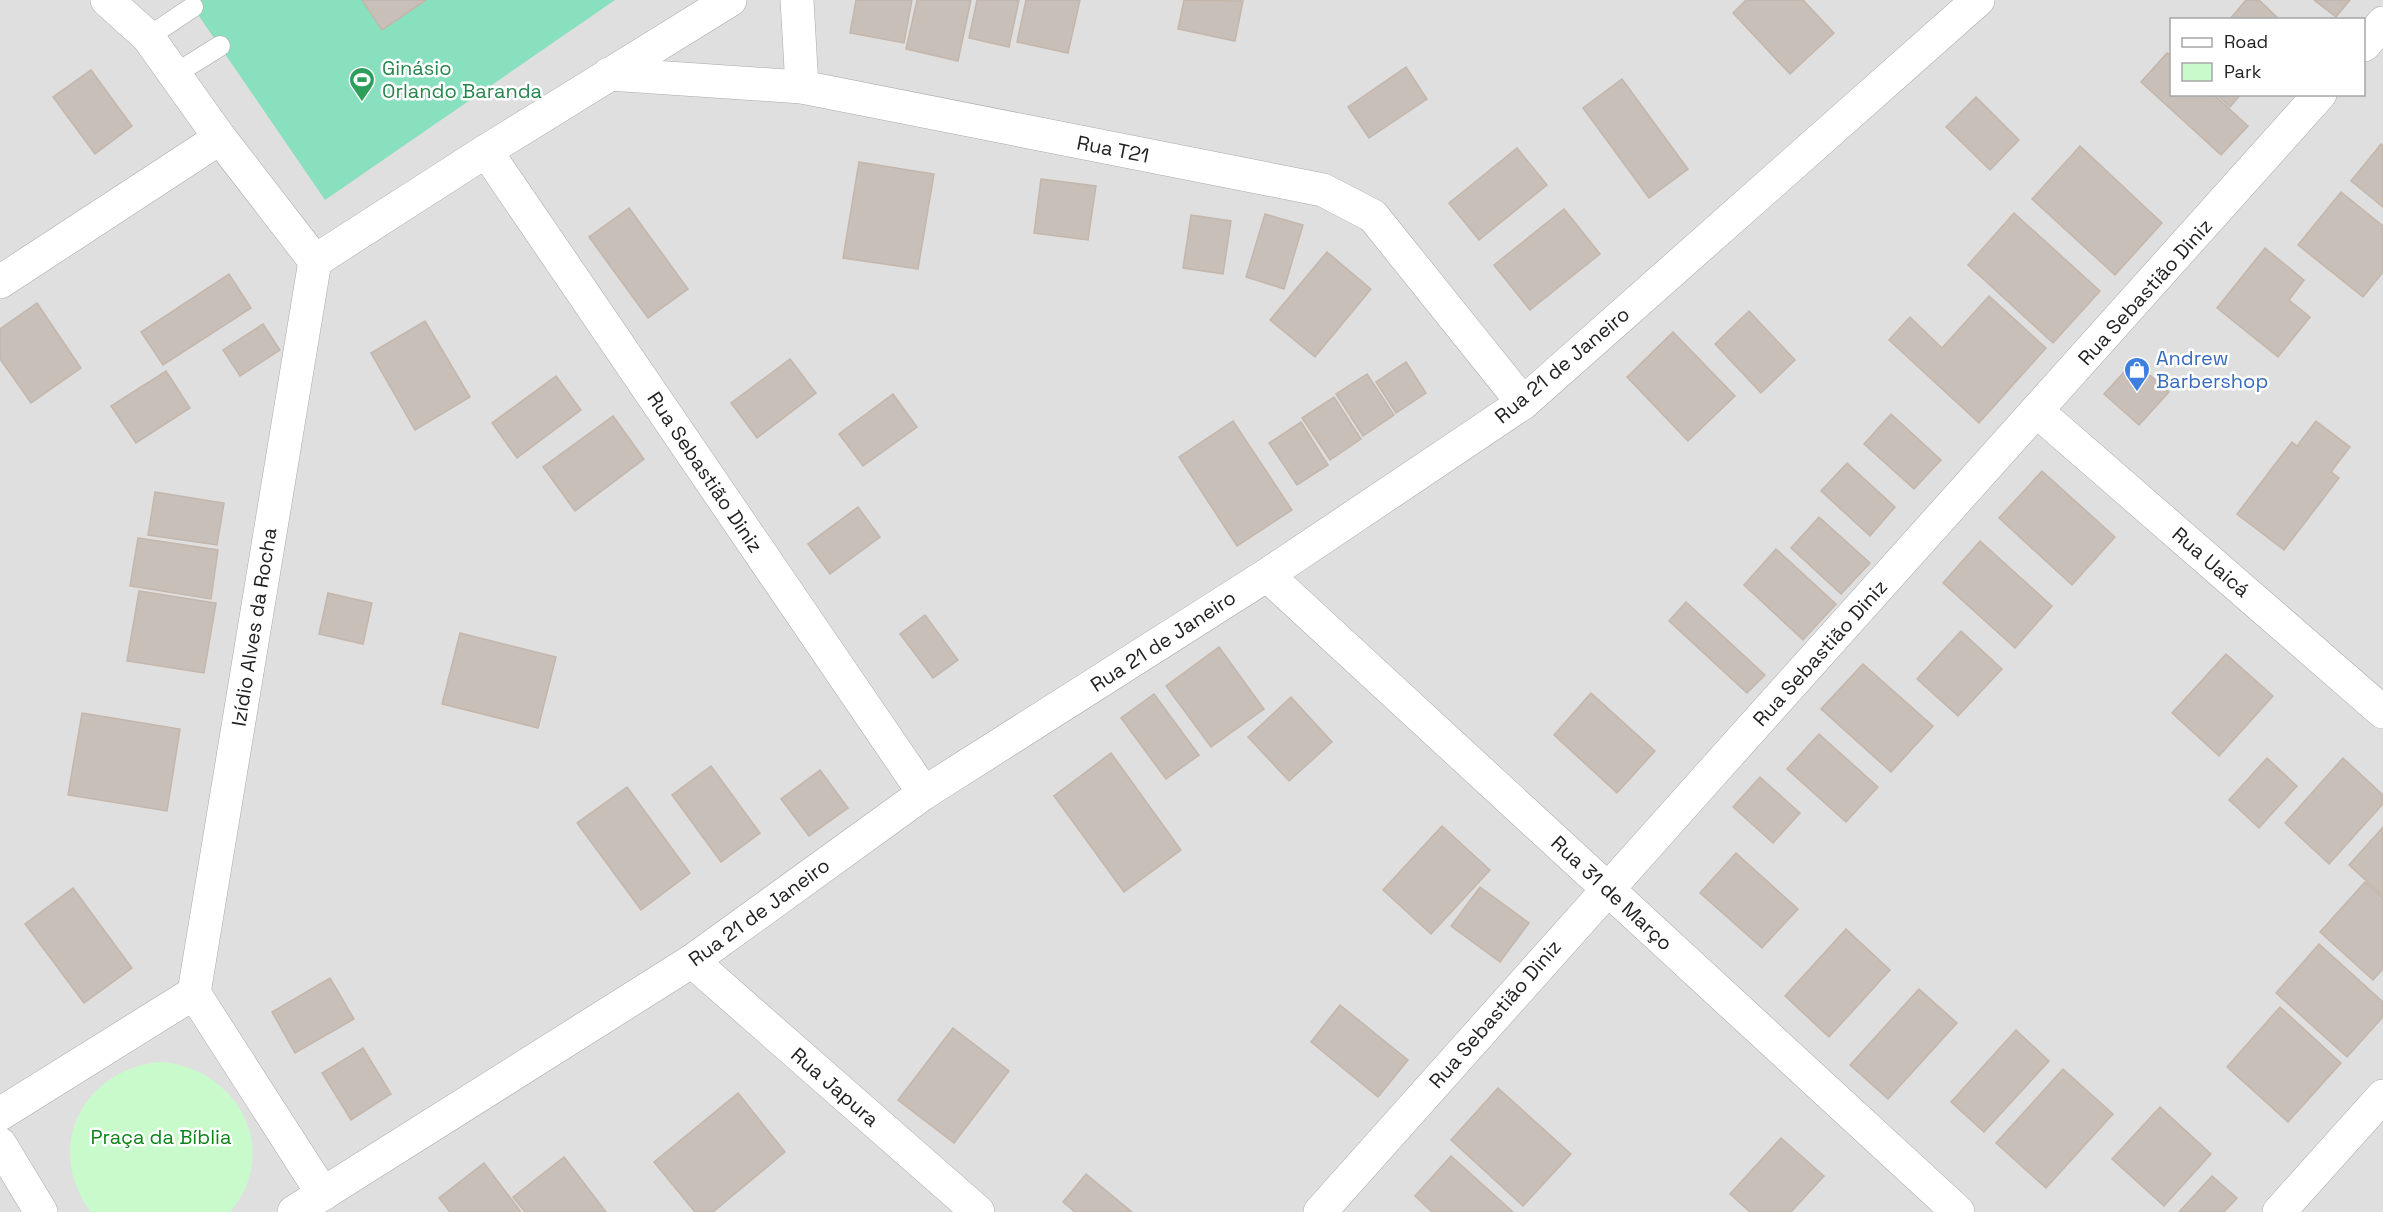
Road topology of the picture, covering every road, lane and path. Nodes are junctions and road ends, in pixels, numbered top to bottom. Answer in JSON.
{"nodes":[{"id":1,"x":107,"y":0,"type":"edge"},
{"id":2,"x":730,"y":0,"type":"edge"},
{"id":3,"x":797,"y":0,"type":"edge"},
{"id":4,"x":1978,"y":0,"type":"edge"},
{"id":5,"x":193,"y":7,"type":"dead end"},
{"id":6,"x":2383,"y":23,"type":"edge"},
{"id":7,"x":148,"y":37,"type":"junction"},
{"id":8,"x":2365,"y":44,"type":"edge"},
{"id":9,"x":220,"y":46,"type":"dead end"},
{"id":10,"x":175,"y":74,"type":"junction"},
{"id":11,"x":609,"y":74,"type":"junction"},
{"id":12,"x":802,"y":87,"type":"junction"},
{"id":13,"x":2318,"y":96,"type":"edge"},
{"id":14,"x":219,"y":138,"type":"junction"},
{"id":15,"x":486,"y":150,"type":"junction"},
{"id":16,"x":315,"y":261,"type":"junction"},
{"id":17,"x":0,"y":282,"type":"edge"},
{"id":18,"x":1523,"y":403,"type":"junction"},
{"id":19,"x":2038,"y":412,"type":"junction"},
{"id":20,"x":1267,"y":575,"type":"junction"},
{"id":21,"x":2383,"y":712,"type":"edge"},
{"id":22,"x":924,"y":794,"type":"junction"},
{"id":23,"x":1607,"y":888,"type":"junction"},
{"id":24,"x":692,"y":961,"type":"junction"},
{"id":25,"x":194,"y":993,"type":"junction"},
{"id":26,"x":2383,"y":1096,"type":"edge"},
{"id":27,"x":0,"y":1114,"type":"edge"},
{"id":28,"x":0,"y":1144,"type":"edge"},
{"id":29,"x":323,"y":1194,"type":"junction"},
{"id":30,"x":41,"y":1212,"type":"edge"},
{"id":31,"x":294,"y":1212,"type":"edge"},
{"id":32,"x":978,"y":1212,"type":"edge"},
{"id":33,"x":1320,"y":1212,"type":"edge"},
{"id":34,"x":1958,"y":1212,"type":"edge"},
{"id":35,"x":2279,"y":1212,"type":"edge"}],
"edges":[{"from":1,"to":7,"type":"street"},
{"from":2,"to":11,"type":"street"},
{"from":3,"to":12,"type":"street"},
{"from":4,"to":18,"type":"street","name":"Rua 21 de Janeiro"},
{"from":5,"to":7,"type":"lane"},
{"from":6,"to":8,"type":"street"},
{"from":7,"to":10,"type":"street"},
{"from":9,"to":10,"type":"lane"},
{"from":10,"to":14,"type":"street"},
{"from":11,"to":12,"type":"street","name":"Rua T21"},
{"from":11,"to":15,"type":"street"},
{"from":12,"to":18,"type":"street","name":"Rua T21"},
{"from":13,"to":19,"type":"street","name":"Rua Sebastião Diniz"},
{"from":14,"to":16,"type":"street"},
{"from":14,"to":17,"type":"street"},
{"from":15,"to":16,"type":"street"},
{"from":15,"to":22,"type":"street","name":"Rua Sebastião Diniz"},
{"from":16,"to":25,"type":"street","name":"Izídio Alves da Rocha"},
{"from":18,"to":20,"type":"street","name":"Rua 21 de Janeiro"},
{"from":19,"to":21,"type":"street","name":"Rua Uaicá"},
{"from":19,"to":23,"type":"street","name":"Rua Sebastião Diniz"},
{"from":20,"to":22,"type":"street","name":"Rua 21 de Janeiro"},
{"from":20,"to":23,"type":"street","name":"Rua 31 de Março"},
{"from":22,"to":24,"type":"street","name":"Rua 21 de Janeiro"},
{"from":23,"to":33,"type":"street","name":"Rua Sebastião Diniz"},
{"from":23,"to":34,"type":"street","name":"Rua 31 de Março"},
{"from":24,"to":29,"type":"street","name":"Rua 21 de Janeiro"},
{"from":24,"to":32,"type":"street","name":"Rua Japura"},
{"from":25,"to":27,"type":"street"},
{"from":25,"to":29,"type":"street"},
{"from":26,"to":35,"type":"street"},
{"from":28,"to":30,"type":"street"},
{"from":29,"to":31,"type":"street","name":"Rua 21 de Janeiro"}]}
